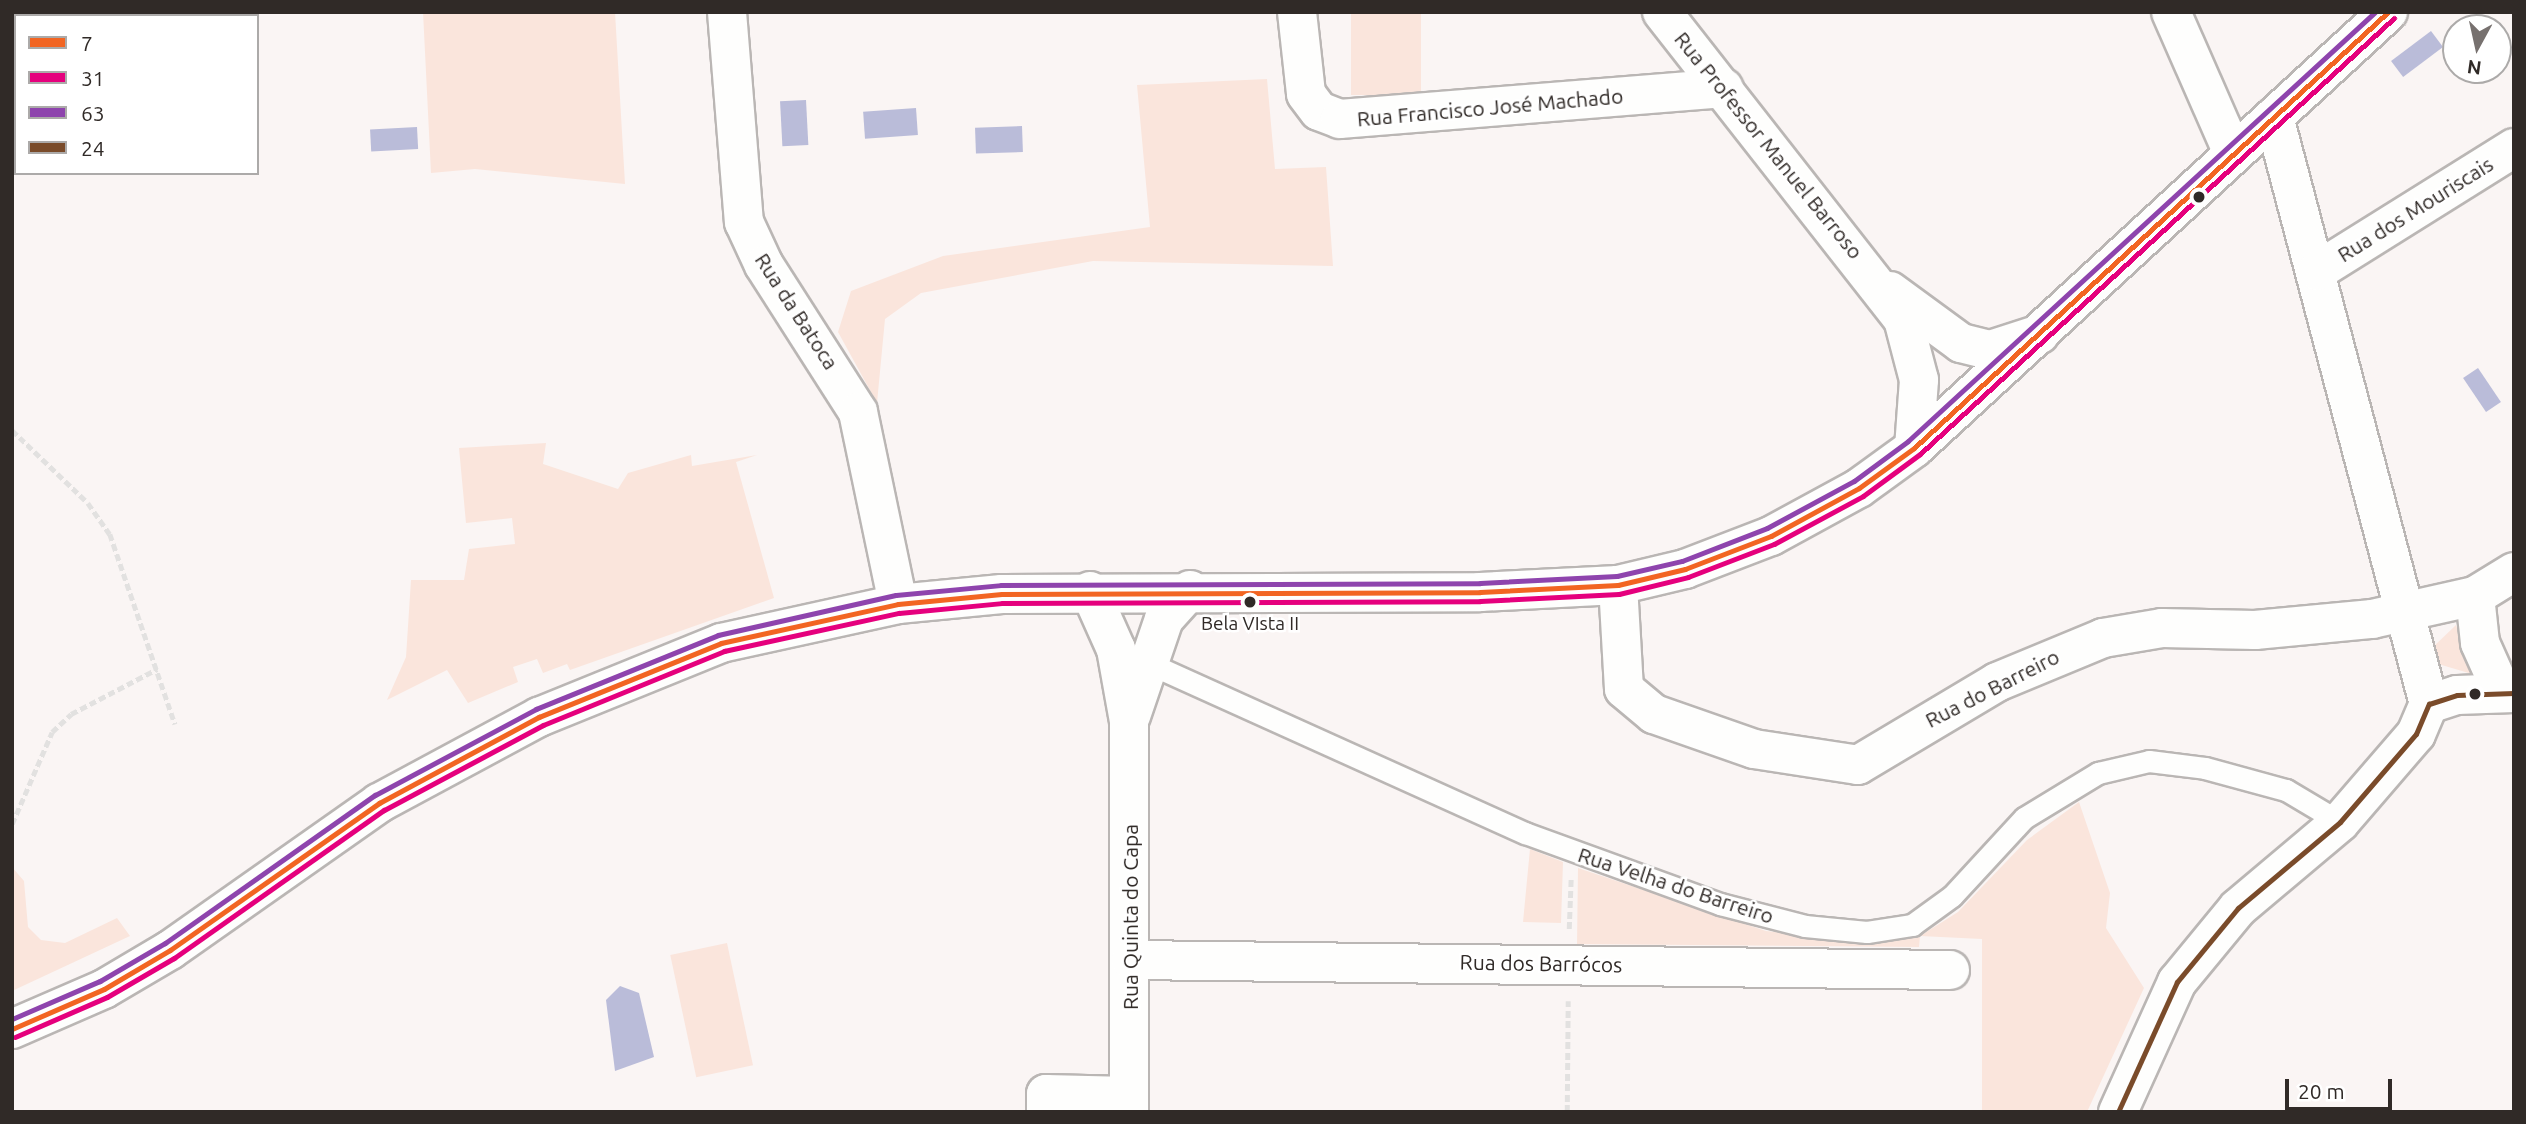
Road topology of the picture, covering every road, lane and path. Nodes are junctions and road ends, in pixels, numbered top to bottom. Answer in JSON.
{"nodes":[{"id":1,"x":727,"y":12,"type":"edge"},
{"id":2,"x":1297,"y":12,"type":"edge"},
{"id":3,"x":1662,"y":12,"type":"edge"},
{"id":4,"x":2171,"y":12,"type":"edge"},
{"id":5,"x":2388,"y":12,"type":"edge"},
{"id":6,"x":1724,"y":88,"type":"junction"},
{"id":7,"x":2273,"y":117,"type":"junction"},
{"id":8,"x":2514,"y":148,"type":"edge"},
{"id":9,"x":2233,"y":153,"type":"junction"},
{"id":10,"x":2317,"y":271,"type":"junction"},
{"id":11,"x":1875,"y":279,"type":"junction"},
{"id":12,"x":2040,"y":334,"type":"junction"},
{"id":13,"x":12,"y":430,"type":"edge"},
{"id":14,"x":1914,"y":448,"type":"junction"},
{"id":15,"x":2514,"y":572,"type":"edge"},
{"id":16,"x":1618,"y":584,"type":"junction"},
{"id":17,"x":1190,"y":590,"type":"junction"},
{"id":18,"x":1090,"y":591,"type":"junction"},
{"id":19,"x":2475,"y":596,"type":"junction"},
{"id":20,"x":898,"y":604,"type":"junction"},
{"id":21,"x":2405,"y":611,"type":"junction"},
{"id":22,"x":1148,"y":663,"type":"junction"},
{"id":23,"x":157,"y":669,"type":"junction"},
{"id":24,"x":2508,"y":692,"type":"edge"},
{"id":25,"x":2429,"y":704,"type":"junction"},
{"id":26,"x":1129,"y":721,"type":"junction"},
{"id":27,"x":175,"y":724,"type":"dead end"},
{"id":28,"x":2340,"y":822,"type":"junction"},
{"id":29,"x":12,"y":824,"type":"edge"},
{"id":30,"x":1571,"y":863,"type":"dead end"},
{"id":31,"x":1569,"y":927,"type":"dead end"},
{"id":32,"x":1131,"y":960,"type":"junction"},
{"id":33,"x":1950,"y":970,"type":"dead end"},
{"id":34,"x":1568,"y":1004,"type":"dead end"},
{"id":35,"x":12,"y":1029,"type":"edge"},
{"id":36,"x":2144,"y":1060,"type":"junction"},
{"id":37,"x":1129,"y":1104,"type":"edge"},
{"id":38,"x":1046,"y":1112,"type":"edge"},
{"id":39,"x":1567,"y":1112,"type":"edge"},
{"id":40,"x":2118,"y":1112,"type":"edge"},
{"id":41,"x":2142,"y":1112,"type":"edge"}],
"edges":[{"from":1,"to":20,"type":"street","name":"Rua da Batoca"},
{"from":2,"to":6,"type":"street","name":"Rua Francisco José Machado"},
{"from":3,"to":6,"type":"street","name":"Rua Professor Manuel Barroso"},
{"from":4,"to":9,"type":"street"},
{"from":5,"to":7,"type":"street"},
{"from":6,"to":11,"type":"street","name":"Rua Professor Manuel Barroso"},
{"from":7,"to":9,"type":"street"},
{"from":7,"to":10,"type":"street"},
{"from":8,"to":10,"type":"street","name":"Rua dos Mouriscais"},
{"from":9,"to":12,"type":"street"},
{"from":10,"to":21,"type":"street"},
{"from":11,"to":12,"type":"street"},
{"from":11,"to":14,"type":"street"},
{"from":12,"to":14,"type":"street"},
{"from":13,"to":23,"type":"path"},
{"from":14,"to":16,"type":"street"},
{"from":15,"to":19,"type":"street","name":"Rua do Barreiro"},
{"from":16,"to":17,"type":"street"},
{"from":16,"to":21,"type":"street","name":"Rua do Barreiro"},
{"from":17,"to":18,"type":"street"},
{"from":17,"to":22,"type":"street"},
{"from":18,"to":20,"type":"street"},
{"from":18,"to":26,"type":"street"},
{"from":19,"to":21,"type":"street","name":"Rua do Barreiro"},
{"from":19,"to":24,"type":"street"},
{"from":20,"to":35,"type":"street"},
{"from":21,"to":25,"type":"street"},
{"from":22,"to":26,"type":"street"},
{"from":22,"to":28,"type":"lane","name":"Rua Velha do Barreiro"},
{"from":23,"to":27,"type":"path"},
{"from":23,"to":29,"type":"path"},
{"from":24,"to":25,"type":"street"},
{"from":25,"to":28,"type":"street"},
{"from":26,"to":32,"type":"street","name":"Rua Quinta do Capa"},
{"from":28,"to":36,"type":"street"},
{"from":30,"to":31,"type":"path"},
{"from":32,"to":33,"type":"street","name":"Rua dos Barrócos"},
{"from":32,"to":37,"type":"street","name":"Rua Quinta do Capa"},
{"from":34,"to":39,"type":"path"},
{"from":36,"to":40,"type":"street"},
{"from":36,"to":41,"type":"street"},
{"from":37,"to":38,"type":"street"}]}
